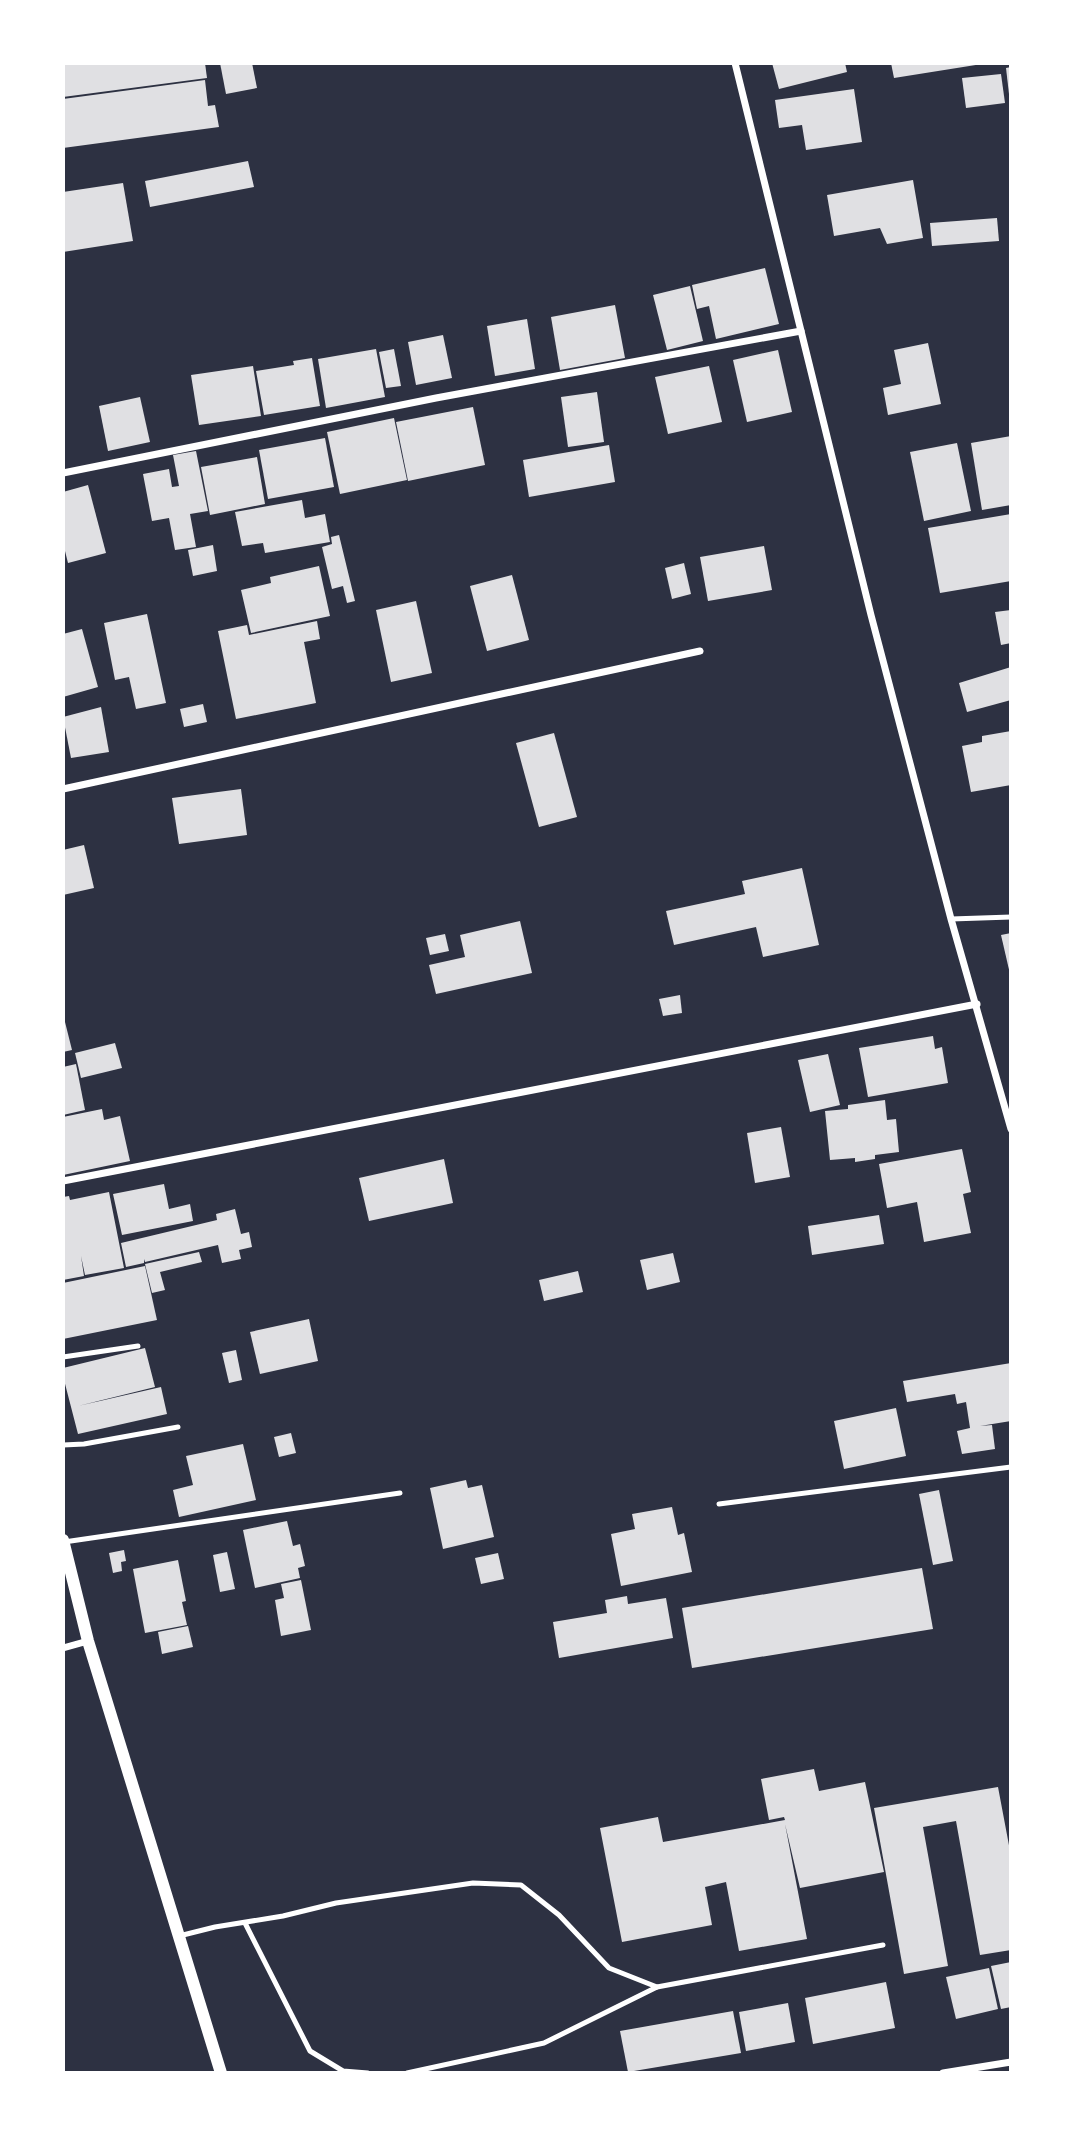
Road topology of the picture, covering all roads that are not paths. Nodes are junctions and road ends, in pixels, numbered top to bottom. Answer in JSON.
{"nodes":[{"id":1,"x":735,"y":63,"type":"edge"},
{"id":2,"x":802,"y":331,"type":"junction"},
{"id":3,"x":63,"y":473,"type":"edge"},
{"id":4,"x":700,"y":651,"type":"dead end"},
{"id":5,"x":63,"y":789,"type":"edge"},
{"id":6,"x":1011,"y":917,"type":"edge"},
{"id":7,"x":951,"y":919,"type":"junction"},
{"id":8,"x":977,"y":1004,"type":"junction"},
{"id":9,"x":1011,"y":1129,"type":"edge"},
{"id":10,"x":63,"y":1181,"type":"edge"},
{"id":11,"x":138,"y":1346,"type":"dead end"},
{"id":12,"x":63,"y":1357,"type":"edge"},
{"id":13,"x":178,"y":1427,"type":"dead end"},
{"id":14,"x":63,"y":1444,"type":"edge"},
{"id":15,"x":1011,"y":1467,"type":"edge"},
{"id":16,"x":400,"y":1493,"type":"dead end"},
{"id":17,"x":719,"y":1504,"type":"dead end"},
{"id":18,"x":63,"y":1541,"type":"edge"},
{"id":19,"x":88,"y":1641,"type":"junction"},
{"id":20,"x":63,"y":1648,"type":"edge"},
{"id":21,"x":245,"y":1923,"type":"junction"},
{"id":22,"x":179,"y":1936,"type":"junction"},
{"id":23,"x":883,"y":1945,"type":"dead end"},
{"id":24,"x":657,"y":1987,"type":"junction"},
{"id":25,"x":1011,"y":2062,"type":"edge"},
{"id":26,"x":221,"y":2073,"type":"edge"},
{"id":27,"x":368,"y":2073,"type":"edge"},
{"id":28,"x":407,"y":2073,"type":"edge"},
{"id":29,"x":943,"y":2073,"type":"edge"}],
"edges":[{"from":1,"to":2,"type":"street"},
{"from":2,"to":3,"type":"street"},
{"from":2,"to":7,"type":"street"},
{"from":4,"to":5,"type":"street"},
{"from":6,"to":7,"type":"lane"},
{"from":7,"to":8,"type":"street"},
{"from":8,"to":9,"type":"street"},
{"from":8,"to":10,"type":"street"},
{"from":11,"to":12,"type":"lane"},
{"from":13,"to":14,"type":"lane"},
{"from":15,"to":17,"type":"lane"},
{"from":16,"to":18,"type":"lane"},
{"from":18,"to":19,"type":"street"},
{"from":19,"to":20,"type":"street"},
{"from":19,"to":22,"type":"street"},
{"from":21,"to":22,"type":"lane"},
{"from":21,"to":24,"type":"lane"},
{"from":21,"to":27,"type":"lane"},
{"from":22,"to":26,"type":"street"},
{"from":23,"to":24,"type":"lane"},
{"from":24,"to":28,"type":"lane"},
{"from":25,"to":29,"type":"street"}]}
